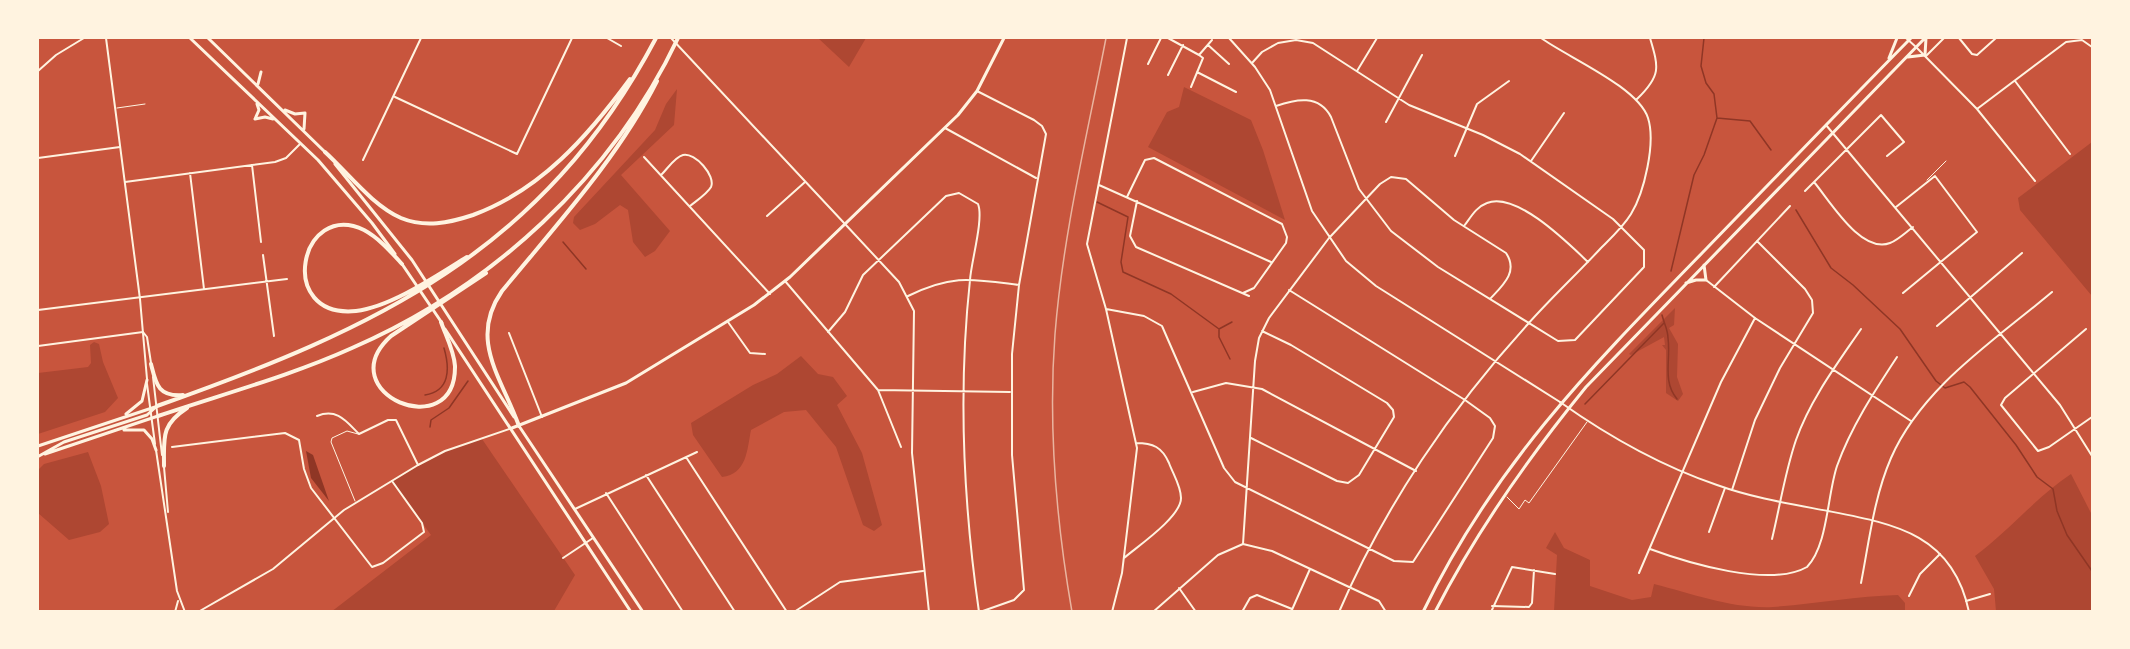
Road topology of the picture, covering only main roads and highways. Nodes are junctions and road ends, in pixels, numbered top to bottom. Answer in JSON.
{"nodes":[{"id":1,"x":190,"y":38,"type":"edge"},
{"id":2,"x":208,"y":38,"type":"edge"},
{"id":3,"x":656,"y":38,"type":"edge"},
{"id":4,"x":678,"y":38,"type":"edge"},
{"id":5,"x":1004,"y":38,"type":"edge"},
{"id":6,"x":1897,"y":38,"type":"edge"},
{"id":7,"x":1909,"y":38,"type":"edge"},
{"id":8,"x":1925,"y":38,"type":"edge"},
{"id":9,"x":675,"y":45,"type":"junction"},
{"id":10,"x":1904,"y":60,"type":"junction"},
{"id":11,"x":1888,"y":61,"type":"junction"},
{"id":12,"x":261,"y":72,"type":"dead end"},
{"id":13,"x":261,"y":88,"type":"junction"},
{"id":14,"x":256,"y":101,"type":"junction"},
{"id":15,"x":283,"y":110,"type":"junction"},
{"id":16,"x":275,"y":119,"type":"junction"},
{"id":17,"x":304,"y":131,"type":"junction"},
{"id":18,"x":325,"y":152,"type":"junction"},
{"id":19,"x":402,"y":264,"type":"junction"},
{"id":20,"x":1705,"y":264,"type":"junction"},
{"id":21,"x":440,"y":276,"type":"junction"},
{"id":22,"x":1685,"y":283,"type":"junction"},
{"id":23,"x":420,"y":316,"type":"junction"},
{"id":24,"x":441,"y":322,"type":"junction"},
{"id":25,"x":151,"y":364,"type":"road end"},
{"id":26,"x":147,"y":380,"type":"road end"},
{"id":27,"x":189,"y":395,"type":"junction"},
{"id":28,"x":192,"y":404,"type":"junction"},
{"id":29,"x":157,"y":406,"type":"joint"},
{"id":30,"x":151,"y":410,"type":"junction"},
{"id":31,"x":158,"y":416,"type":"joint"},
{"id":32,"x":115,"y":419,"type":"junction"},
{"id":33,"x":519,"y":426,"type":"junction"},
{"id":34,"x":512,"y":428,"type":"junction"},
{"id":35,"x":117,"y":430,"type":"junction"},
{"id":36,"x":38,"y":446,"type":"edge"},
{"id":37,"x":156,"y":450,"type":"road end"},
{"id":38,"x":38,"y":456,"type":"edge"},
{"id":39,"x":164,"y":466,"type":"road end"},
{"id":40,"x":631,"y":612,"type":"edge"},
{"id":41,"x":643,"y":612,"type":"edge"},
{"id":42,"x":1423,"y":612,"type":"edge"},
{"id":43,"x":1435,"y":612,"type":"edge"}],
"edges":[{"from":1,"to":14,"type":"main road"},
{"from":2,"to":13,"type":"main road"},
{"from":3,"to":18,"type":"highway"},
{"from":3,"to":21,"type":"highway"},
{"from":4,"to":9,"type":"highway"},
{"from":5,"to":33,"type":"main road"},
{"from":6,"to":11,"type":"main road"},
{"from":7,"to":11,"type":"main road"},
{"from":8,"to":10,"type":"main road"},
{"from":8,"to":10,"type":"main road"},
{"from":9,"to":23,"type":"highway"},
{"from":9,"to":33,"type":"highway"},
{"from":10,"to":20,"type":"main road"},
{"from":11,"to":42,"type":"main road"},
{"from":12,"to":13,"type":"main road"},
{"from":13,"to":15,"type":"main road"},
{"from":14,"to":16,"type":"main road"},
{"from":14,"to":16,"type":"main road"},
{"from":15,"to":17,"type":"main road"},
{"from":15,"to":17,"type":"main road"},
{"from":16,"to":19,"type":"main road"},
{"from":17,"to":18,"type":"main road"},
{"from":18,"to":33,"type":"main road"},
{"from":19,"to":21,"type":"highway"},
{"from":19,"to":24,"type":"main road"},
{"from":20,"to":22,"type":"main road"},
{"from":20,"to":22,"type":"main road"},
{"from":21,"to":27,"type":"highway"},
{"from":22,"to":43,"type":"main road"},
{"from":23,"to":24,"type":"highway"},
{"from":23,"to":28,"type":"highway"},
{"from":24,"to":34,"type":"main road"},
{"from":25,"to":27,"type":"highway"},
{"from":26,"to":32,"type":"main road"},
{"from":27,"to":29,"type":"highway"},
{"from":28,"to":31,"type":"highway"},
{"from":28,"to":39,"type":"highway"},
{"from":29,"to":30,"type":"main road"},
{"from":30,"to":32,"type":"main road"},
{"from":30,"to":38,"type":"main road"},
{"from":31,"to":35,"type":"main road"},
{"from":32,"to":36,"type":"main road"},
{"from":33,"to":34,"type":"main road"},
{"from":33,"to":41,"type":"main road"},
{"from":34,"to":40,"type":"main road"},
{"from":35,"to":37,"type":"main road"},
{"from":35,"to":38,"type":"main road"}]}
